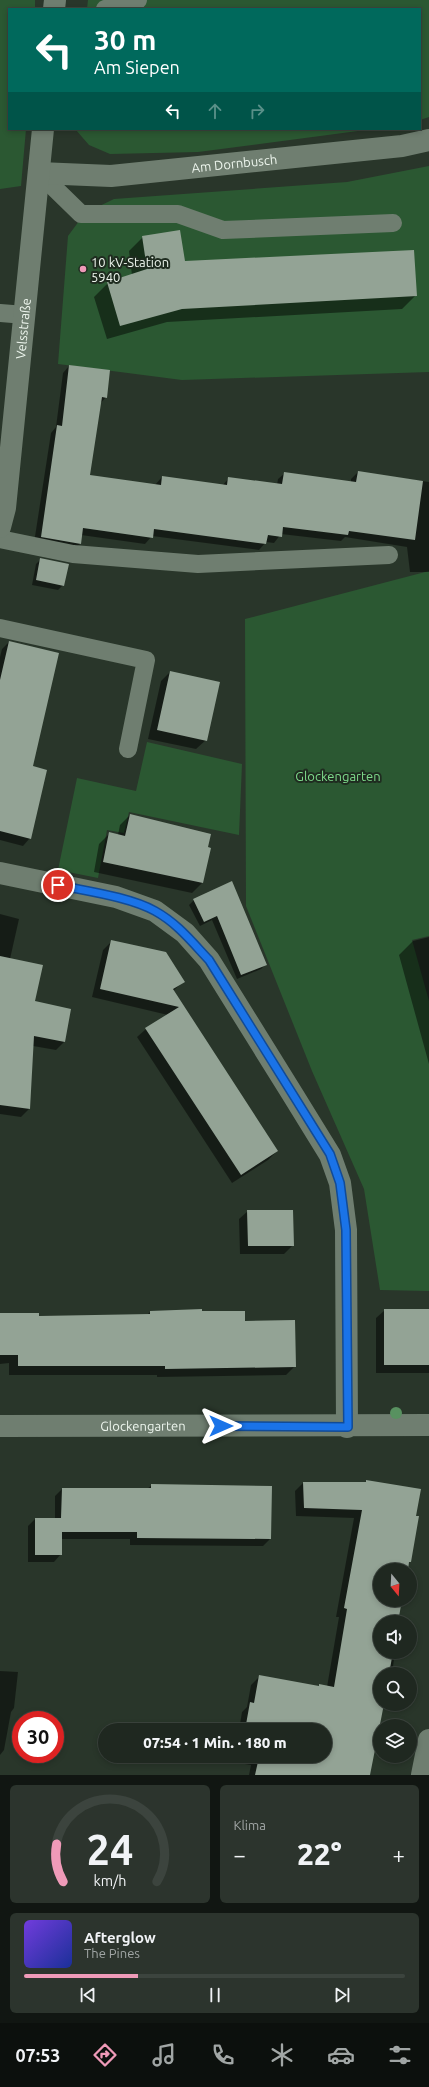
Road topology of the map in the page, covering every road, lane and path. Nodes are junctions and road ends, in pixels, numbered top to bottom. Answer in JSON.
{"nodes":[{"id":1,"x":138,"y":0,"type":"edge"},
{"id":2,"x":109,"y":8,"type":"edge"},
{"id":3,"x":43,"y":130,"type":"edge"},
{"id":4,"x":429,"y":140,"type":"edge"},
{"id":5,"x":39,"y":173,"type":"junction"},
{"id":6,"x":393,"y":223,"type":"dead end"},
{"id":7,"x":0,"y":313,"type":"edge"},
{"id":8,"x":25,"y":315,"type":"junction"},
{"id":9,"x":2,"y":514,"type":"edge"},
{"id":10,"x":0,"y":539,"type":"edge"},
{"id":11,"x":389,"y":555,"type":"dead end"},
{"id":12,"x":0,"y":628,"type":"edge"},
{"id":13,"x":128,"y":749,"type":"dead end"},
{"id":14,"x":0,"y":873,"type":"edge"},
{"id":15,"x":429,"y":1425,"type":"edge"},
{"id":16,"x":0,"y":1426,"type":"edge"},
{"id":17,"x":348,"y":1427,"type":"junction"},
{"id":18,"x":429,"y":1740,"type":"edge"},
{"id":19,"x":422,"y":1775,"type":"edge"}],
"edges":[{"from":1,"to":2,"type":"lane"},
{"from":3,"to":5,"type":"street","name":"Velsstraße"},
{"from":4,"to":5,"type":"street","name":"Am Dornbusch"},
{"from":5,"to":6,"type":"lane"},
{"from":5,"to":8,"type":"street","name":"Velsstraße"},
{"from":7,"to":8,"type":"lane"},
{"from":8,"to":9,"type":"street","name":"Velsstraße"},
{"from":10,"to":11,"type":"lane"},
{"from":12,"to":13,"type":"lane"},
{"from":14,"to":17,"type":"street"},
{"from":15,"to":17,"type":"street","name":"Glockengarten"},
{"from":16,"to":17,"type":"street","name":"Glockengarten"},
{"from":18,"to":19,"type":"street"}]}
